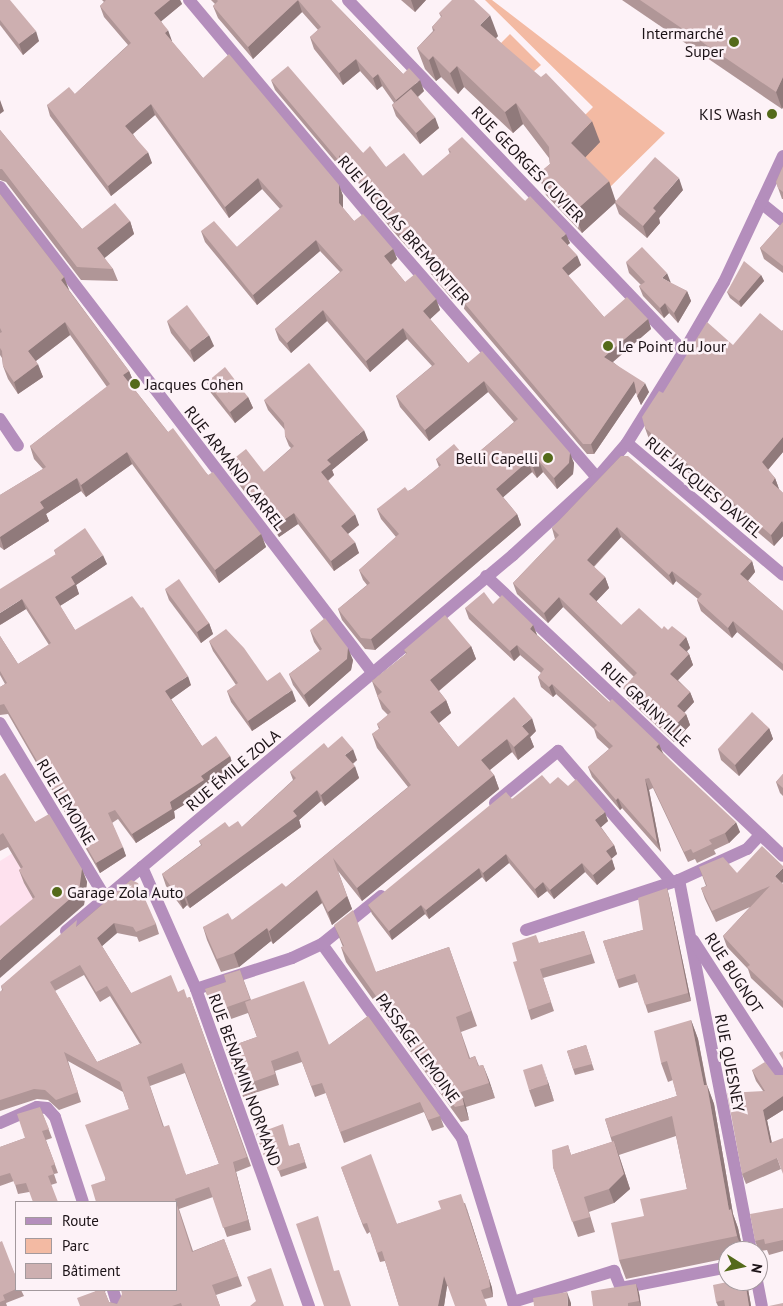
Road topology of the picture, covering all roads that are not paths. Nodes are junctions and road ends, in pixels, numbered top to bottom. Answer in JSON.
{"nodes":[{"id":1,"x":189,"y":0,"type":"edge"},
{"id":2,"x":348,"y":0,"type":"edge"},
{"id":3,"x":783,"y":156,"type":"edge"},
{"id":4,"x":0,"y":187,"type":"edge"},
{"id":5,"x":762,"y":203,"type":"junction"},
{"id":6,"x":783,"y":221,"type":"edge"},
{"id":7,"x":684,"y":351,"type":"junction"},
{"id":8,"x":0,"y":419,"type":"edge"},
{"id":9,"x":627,"y":443,"type":"junction"},
{"id":10,"x":18,"y":446,"type":"dead end"},
{"id":11,"x":597,"y":478,"type":"junction"},
{"id":12,"x":783,"y":575,"type":"edge"},
{"id":13,"x":486,"y":576,"type":"junction"},
{"id":14,"x":372,"y":672,"type":"junction"},
{"id":15,"x":0,"y":723,"type":"edge"},
{"id":16,"x":483,"y":813,"type":"edge"},
{"id":17,"x":760,"y":835,"type":"junction"},
{"id":18,"x":783,"y":856,"type":"edge"},
{"id":19,"x":142,"y":867,"type":"junction"},
{"id":20,"x":676,"y":881,"type":"junction"},
{"id":21,"x":393,"y":886,"type":"edge"},
{"id":22,"x":104,"y":897,"type":"junction"},
{"id":23,"x":526,"y":930,"type":"dead end"},
{"id":24,"x":691,"y":936,"type":"junction"},
{"id":25,"x":54,"y":940,"type":"edge"},
{"id":26,"x":322,"y":944,"type":"junction"},
{"id":27,"x":196,"y":989,"type":"junction"},
{"id":28,"x":783,"y":1079,"type":"edge"},
{"id":29,"x":0,"y":1123,"type":"edge"},
{"id":30,"x":84,"y":1201,"type":"edge"},
{"id":31,"x":749,"y":1241,"type":"edge"},
{"id":32,"x":718,"y":1269,"type":"edge"},
{"id":33,"x":113,"y":1291,"type":"edge"},
{"id":34,"x":759,"y":1291,"type":"edge"},
{"id":35,"x":514,"y":1304,"type":"edge"},
{"id":36,"x":118,"y":1306,"type":"edge"},
{"id":37,"x":309,"y":1306,"type":"edge"},
{"id":38,"x":762,"y":1306,"type":"edge"}],
"edges":[{"from":1,"to":11,"type":"street","name":"RUE NICOLAS BREMONTIER"},
{"from":2,"to":7,"type":"street","name":"RUE GEORGES CUVIER"},
{"from":3,"to":5,"type":"street","name":"RUE ÉMILE ZOLA"},
{"from":4,"to":14,"type":"street","name":"RUE ARMAND CARREL"},
{"from":5,"to":6,"type":"street"},
{"from":5,"to":7,"type":"street","name":"RUE ÉMILE ZOLA"},
{"from":7,"to":9,"type":"street","name":"RUE ÉMILE ZOLA"},
{"from":8,"to":10,"type":"street"},
{"from":9,"to":11,"type":"street","name":"RUE ÉMILE ZOLA"},
{"from":9,"to":12,"type":"street","name":"RUE JACQUES DAVIEL"},
{"from":11,"to":13,"type":"street","name":"RUE ÉMILE ZOLA"},
{"from":13,"to":14,"type":"street","name":"RUE ÉMILE ZOLA"},
{"from":13,"to":17,"type":"street","name":"RUE GRAINVILLE"},
{"from":14,"to":19,"type":"street","name":"RUE ÉMILE ZOLA"},
{"from":15,"to":22,"type":"street","name":"RUE LEMOINE"},
{"from":16,"to":20,"type":"street"},
{"from":17,"to":18,"type":"street","name":"RUE GRAINVILLE"},
{"from":17,"to":20,"type":"street"},
{"from":19,"to":22,"type":"street","name":"RUE ÉMILE ZOLA"},
{"from":19,"to":27,"type":"street","name":"RUE BENJAMIN NORMAND"},
{"from":20,"to":23,"type":"street"},
{"from":20,"to":24,"type":"street","name":"RUE QUESNEY"},
{"from":21,"to":26,"type":"street"},
{"from":22,"to":25,"type":"street","name":"RUE ÉMILE ZOLA"},
{"from":24,"to":28,"type":"street","name":"RUE BUGNOT"},
{"from":24,"to":31,"type":"street","name":"RUE QUESNEY"},
{"from":26,"to":27,"type":"street"},
{"from":26,"to":35,"type":"street","name":"PASSAGE LEMOINE"},
{"from":27,"to":37,"type":"street","name":"RUE BENJAMIN NORMAND"},
{"from":29,"to":30,"type":"street"},
{"from":32,"to":35,"type":"street"},
{"from":33,"to":36,"type":"street"},
{"from":34,"to":38,"type":"street"}]}
